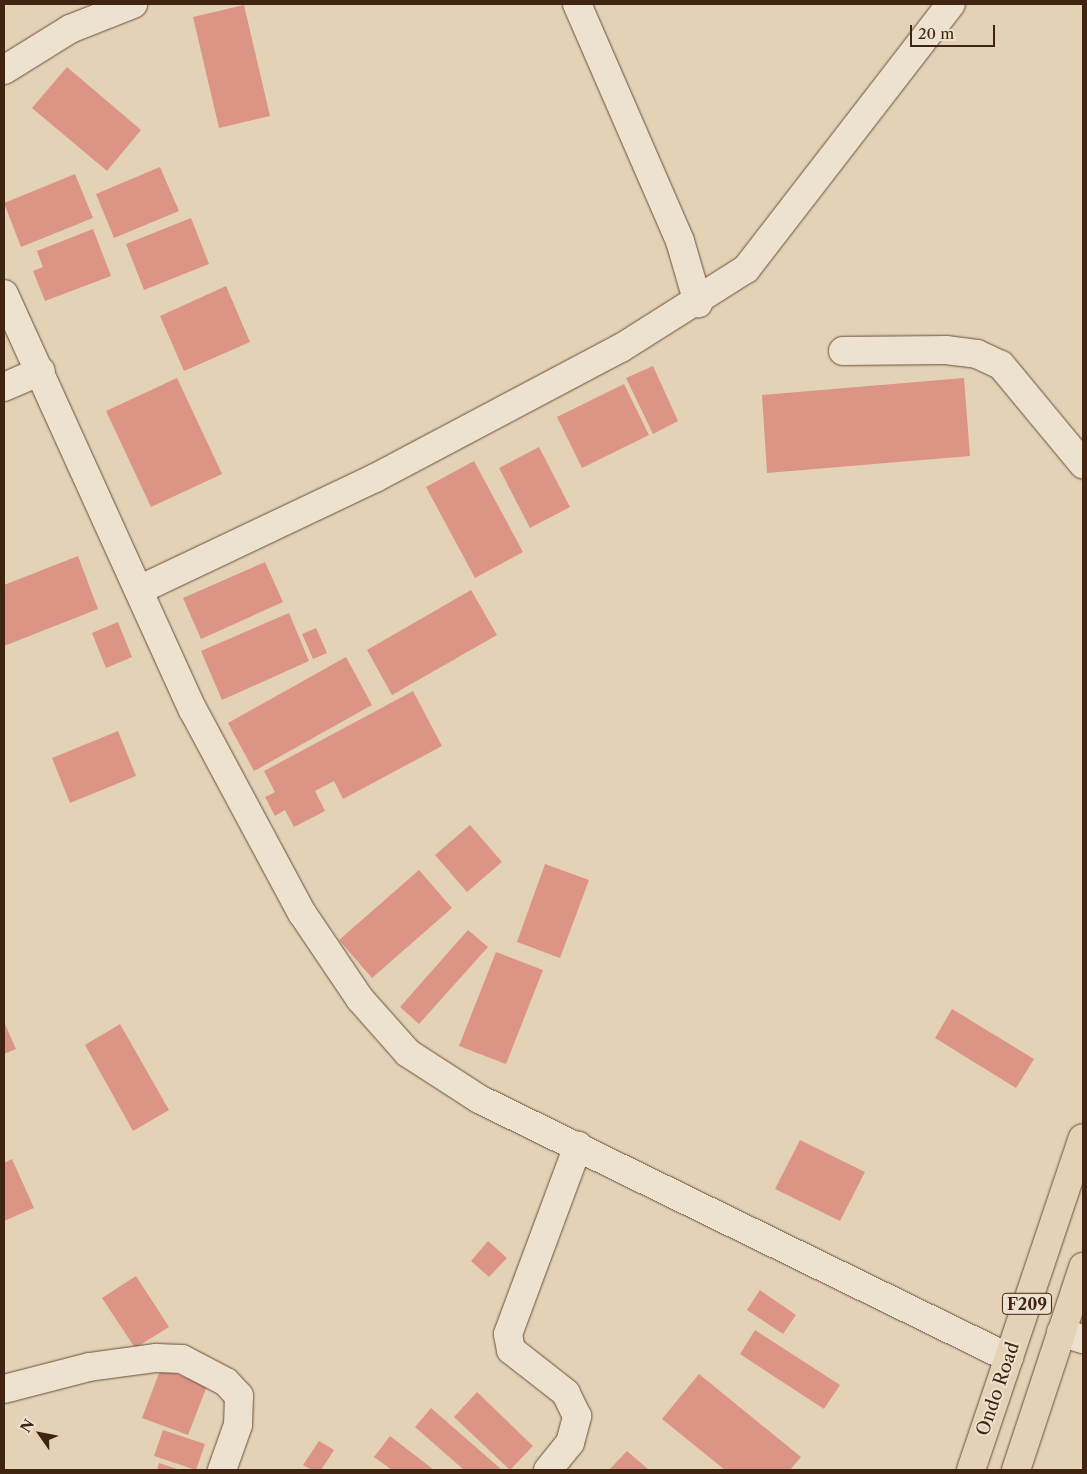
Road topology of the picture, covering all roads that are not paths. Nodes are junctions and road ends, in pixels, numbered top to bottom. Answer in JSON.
{"nodes":[{"id":1,"x":133,"y":4,"type":"edge"},
{"id":2,"x":577,"y":4,"type":"edge"},
{"id":3,"x":951,"y":4,"type":"edge"},
{"id":4,"x":4,"y":70,"type":"edge"},
{"id":5,"x":4,"y":294,"type":"edge"},
{"id":6,"x":698,"y":303,"type":"junction"},
{"id":7,"x":843,"y":351,"type":"dead end"},
{"id":8,"x":41,"y":370,"type":"junction"},
{"id":9,"x":4,"y":387,"type":"edge"},
{"id":10,"x":1083,"y":464,"type":"edge"},
{"id":11,"x":139,"y":590,"type":"junction"},
{"id":12,"x":1083,"y":1138,"type":"edge"},
{"id":13,"x":578,"y":1146,"type":"junction"},
{"id":14,"x":1083,"y":1268,"type":"edge"},
{"id":15,"x":1072,"y":1336,"type":"edge"},
{"id":16,"x":1009,"y":1358,"type":"junction"},
{"id":17,"x":4,"y":1389,"type":"edge"},
{"id":18,"x":222,"y":1470,"type":"edge"},
{"id":19,"x":548,"y":1470,"type":"edge"},
{"id":20,"x":971,"y":1470,"type":"edge"},
{"id":21,"x":1016,"y":1470,"type":"edge"}],
"edges":[{"from":1,"to":4,"type":"street"},
{"from":2,"to":6,"type":"street"},
{"from":3,"to":6,"type":"street"},
{"from":5,"to":8,"type":"street"},
{"from":6,"to":11,"type":"street"},
{"from":7,"to":10,"type":"street"},
{"from":8,"to":9,"type":"street"},
{"from":8,"to":11,"type":"street"},
{"from":11,"to":13,"type":"street"},
{"from":12,"to":16,"type":"main road","name":"Ondo Road","number":"F209"},
{"from":13,"to":16,"type":"street"},
{"from":13,"to":19,"type":"street"},
{"from":14,"to":15,"type":"main road","number":"F209"},
{"from":15,"to":21,"type":"main road","number":"F209"},
{"from":16,"to":20,"type":"main road","name":"Ondo Road","number":"F209"},
{"from":17,"to":18,"type":"street"}]}
